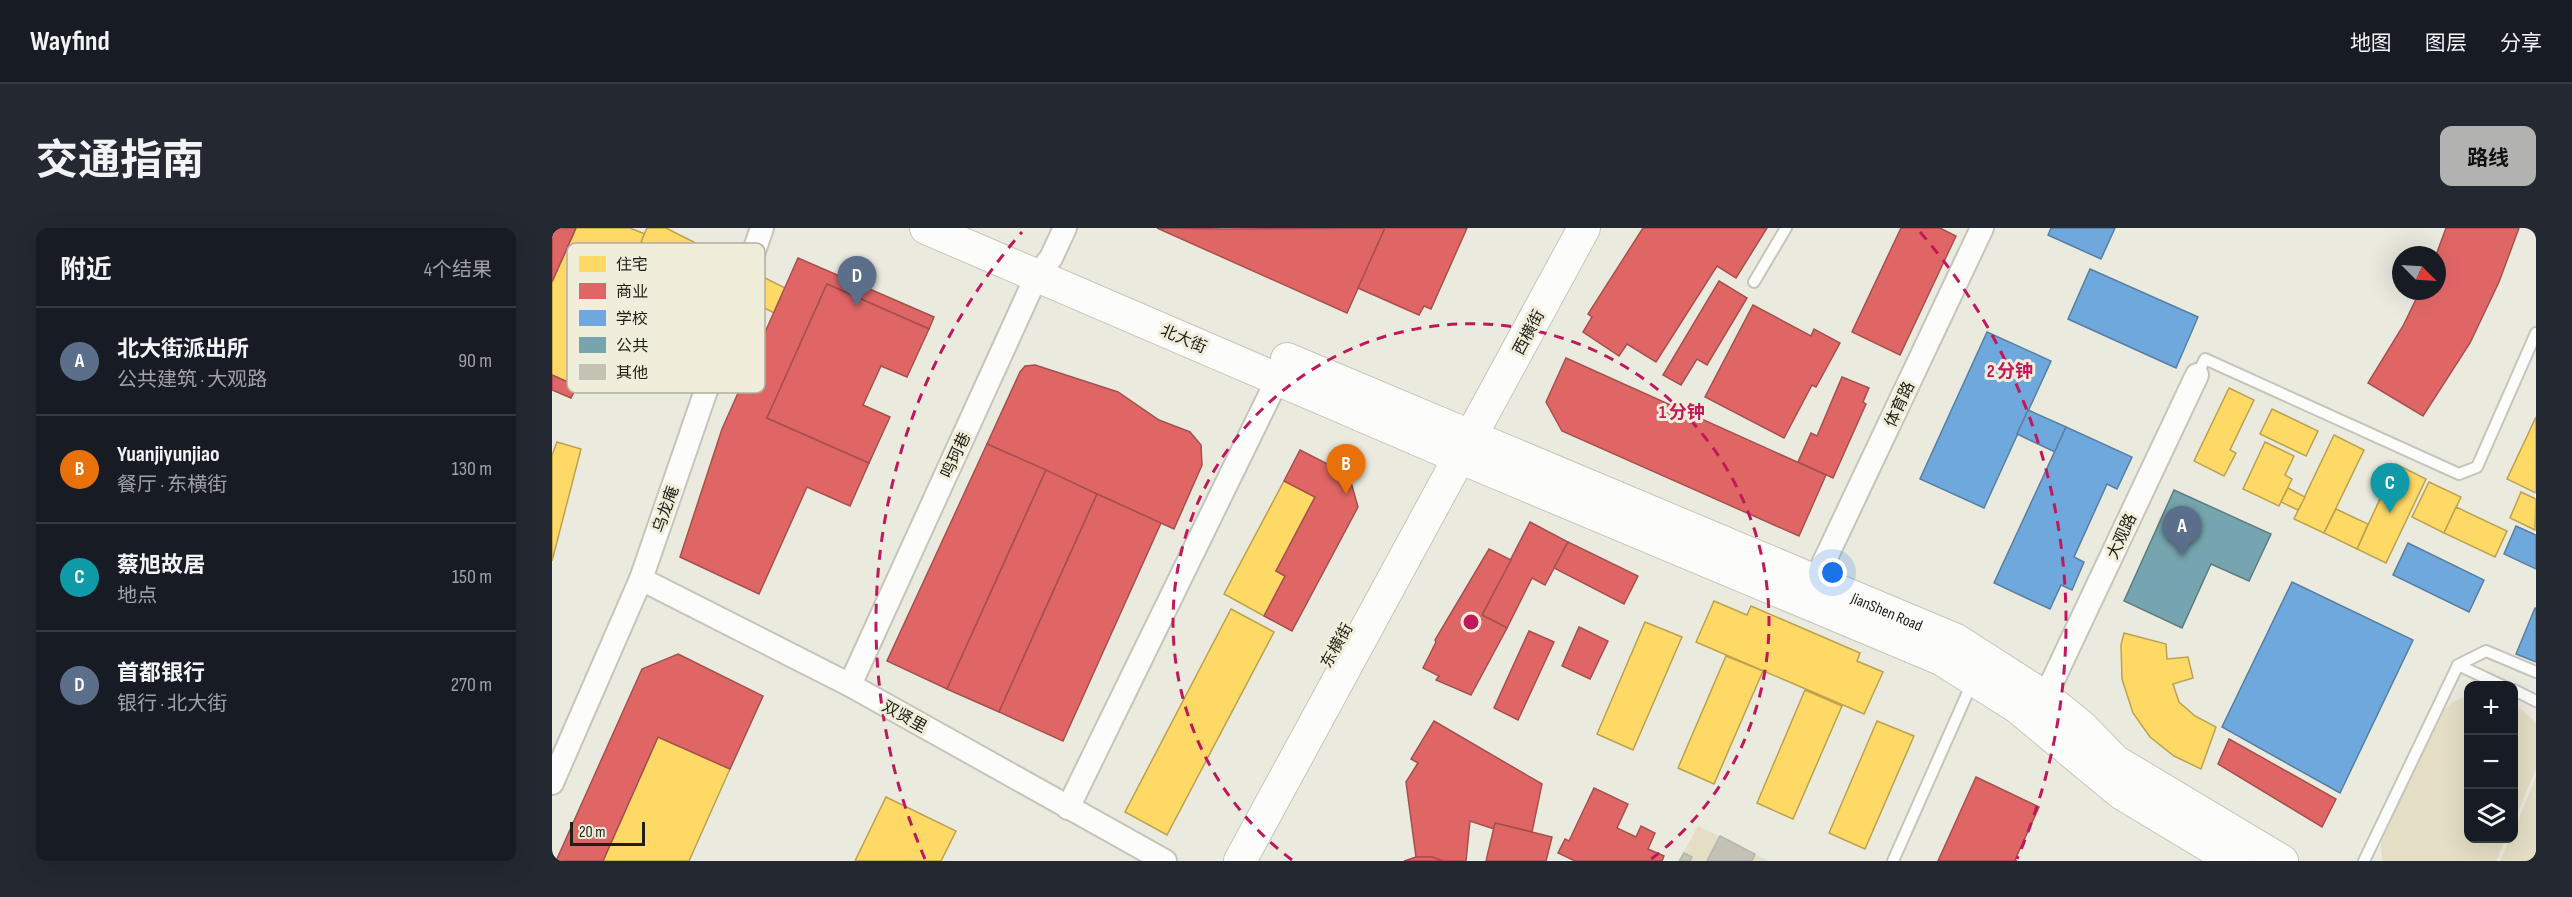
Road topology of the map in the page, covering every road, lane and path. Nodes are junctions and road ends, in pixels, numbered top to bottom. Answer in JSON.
{"nodes":[{"id":1,"x":762,"y":228,"type":"edge"},
{"id":2,"x":926,"y":228,"type":"edge"},
{"id":3,"x":981,"y":228,"type":"edge"},
{"id":4,"x":1065,"y":228,"type":"edge"},
{"id":5,"x":1561,"y":228,"type":"edge"},
{"id":6,"x":1584,"y":228,"type":"edge"},
{"id":7,"x":1786,"y":228,"type":"edge"},
{"id":8,"x":1982,"y":228,"type":"edge"},
{"id":9,"x":757,"y":243,"type":"edge"},
{"id":10,"x":1044,"y":266,"type":"junction"},
{"id":11,"x":1754,"y":282,"type":"dead end"},
{"id":12,"x":2536,"y":333,"type":"edge"},
{"id":13,"x":1282,"y":369,"type":"junction"},
{"id":14,"x":2197,"y":375,"type":"joint"},
{"id":15,"x":706,"y":393,"type":"edge"},
{"id":16,"x":1457,"y":443,"type":"junction"},
{"id":17,"x":642,"y":579,"type":"junction"},
{"id":18,"x":1815,"y":581,"type":"junction"},
{"id":19,"x":2458,"y":665,"type":"junction"},
{"id":20,"x":2536,"y":672,"type":"edge"},
{"id":21,"x":1974,"y":680,"type":"junction"},
{"id":22,"x":2492,"y":681,"type":"edge"},
{"id":23,"x":850,"y":685,"type":"junction"},
{"id":24,"x":2518,"y":692,"type":"edge"},
{"id":25,"x":2045,"y":697,"type":"junction"},
{"id":26,"x":2536,"y":701,"type":"edge"},
{"id":27,"x":552,"y":783,"type":"edge"},
{"id":28,"x":1068,"y":808,"type":"junction"},
{"id":29,"x":1165,"y":861,"type":"edge"},
{"id":30,"x":1218,"y":861,"type":"edge"},
{"id":31,"x":1240,"y":861,"type":"edge"},
{"id":32,"x":1893,"y":861,"type":"edge"},
{"id":33,"x":2234,"y":861,"type":"edge"},
{"id":34,"x":2282,"y":861,"type":"edge"},
{"id":35,"x":2364,"y":861,"type":"edge"}],
"edges":[{"from":1,"to":9,"type":"street","name":"乌龙庵"},
{"from":2,"to":10,"type":"main road","name":"北大街"},
{"from":3,"to":10,"type":"main road","name":"北大街"},
{"from":4,"to":10,"type":"street","name":"鸣珂巷"},
{"from":5,"to":16,"type":"main road","name":"西横街"},
{"from":6,"to":16,"type":"main road","name":"西横街"},
{"from":7,"to":11,"type":"lane"},
{"from":8,"to":18,"type":"street","name":"体育路"},
{"from":10,"to":13,"type":"main road","name":"北大街"},
{"from":10,"to":23,"type":"street","name":"鸣珂巷"},
{"from":12,"to":14,"type":"lane"},
{"from":13,"to":16,"type":"main road","name":"北大街"},
{"from":13,"to":28,"type":"street"},
{"from":14,"to":25,"type":"street","name":"大观路"},
{"from":15,"to":17,"type":"street","name":"乌龙庵"},
{"from":16,"to":18,"type":"main road","name":"JianShen Road"},
{"from":16,"to":21,"type":"main road","name":"JianShen Road"},
{"from":16,"to":30,"type":"main road","name":"东横街"},
{"from":16,"to":31,"type":"main road","name":"东横街"},
{"from":17,"to":23,"type":"street","name":"双贤里"},
{"from":17,"to":27,"type":"street","name":"乌龙庵"},
{"from":18,"to":25,"type":"main road","name":"JianShen Road"},
{"from":19,"to":20,"type":"lane"},
{"from":19,"to":22,"type":"lane"},
{"from":19,"to":35,"type":"lane"},
{"from":21,"to":32,"type":"lane"},
{"from":21,"to":33,"type":"main road","name":"JianShen Road"},
{"from":23,"to":28,"type":"street","name":"双贤里"},
{"from":24,"to":26,"type":"lane"},
{"from":25,"to":34,"type":"main road","name":"JianShen Road"},
{"from":28,"to":29,"type":"street","name":"双贤里"}]}
